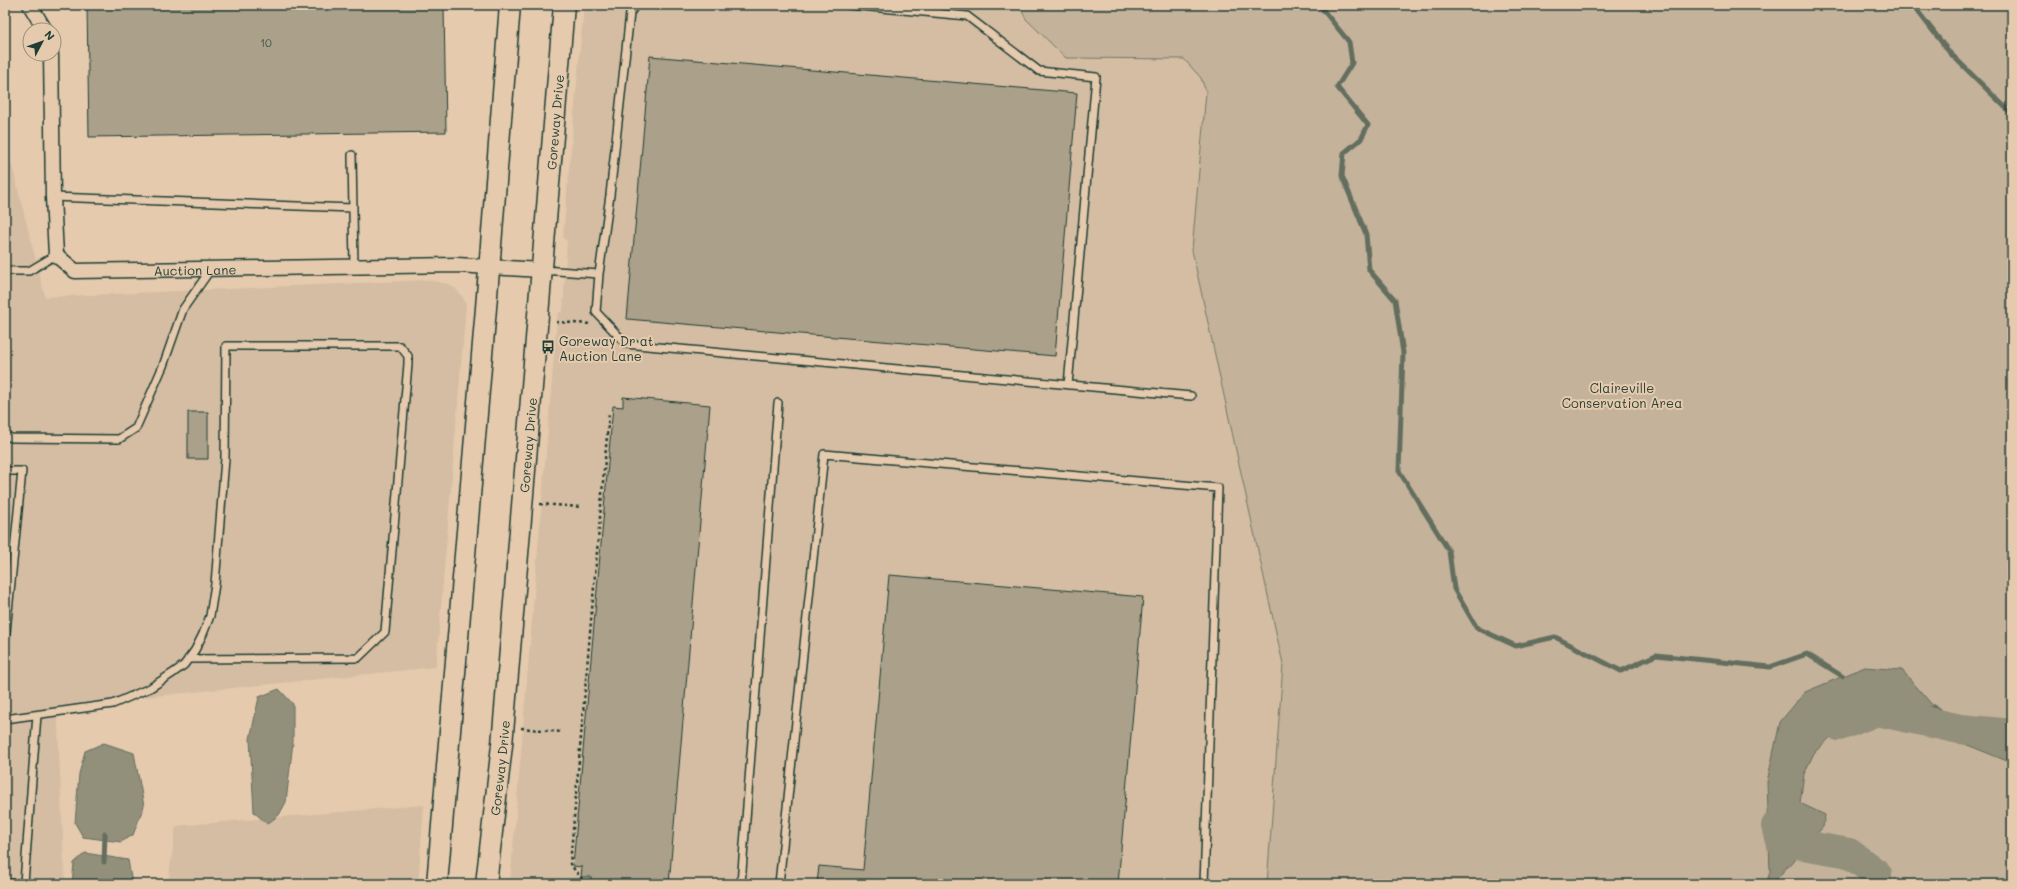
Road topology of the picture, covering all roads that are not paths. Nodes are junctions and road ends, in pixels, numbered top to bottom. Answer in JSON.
{"nodes":[{"id":1,"x":30,"y":5,"type":"edge"},
{"id":2,"x":510,"y":5,"type":"edge"},
{"id":3,"x":564,"y":5,"type":"edge"},
{"id":4,"x":636,"y":5,"type":"edge"},
{"id":5,"x":849,"y":5,"type":"edge"},
{"id":6,"x":40,"y":22,"type":"edge"},
{"id":7,"x":51,"y":62,"type":"edge"},
{"id":8,"x":352,"y":156,"type":"dead end"},
{"id":9,"x":53,"y":197,"type":"junction"},
{"id":10,"x":353,"y":208,"type":"junction"},
{"id":11,"x":56,"y":255,"type":"junction"},
{"id":12,"x":354,"y":266,"type":"junction"},
{"id":13,"x":489,"y":267,"type":"junction"},
{"id":14,"x":212,"y":268,"type":"junction"},
{"id":15,"x":541,"y":270,"type":"junction"},
{"id":16,"x":5,"y":271,"type":"edge"},
{"id":17,"x":599,"y":274,"type":"junction"},
{"id":18,"x":1068,"y":385,"type":"junction"},
{"id":19,"x":1191,"y":396,"type":"dead end"},
{"id":20,"x":778,"y":403,"type":"dead end"},
{"id":21,"x":5,"y":436,"type":"edge"},
{"id":22,"x":5,"y":471,"type":"edge"},
{"id":23,"x":5,"y":642,"type":"edge"},
{"id":24,"x":188,"y":659,"type":"junction"},
{"id":25,"x":37,"y":715,"type":"junction"},
{"id":26,"x":5,"y":719,"type":"edge"},
{"id":27,"x":6,"y":884,"type":"edge"},
{"id":28,"x":437,"y":884,"type":"edge"},
{"id":29,"x":486,"y":884,"type":"edge"},
{"id":30,"x":741,"y":884,"type":"edge"},
{"id":31,"x":778,"y":884,"type":"edge"},
{"id":32,"x":1204,"y":884,"type":"edge"}],
"edges":[{"from":1,"to":6,"type":"street"},
{"from":2,"to":13,"type":"main road"},
{"from":3,"to":15,"type":"main road","name":"Goreway Drive"},
{"from":4,"to":17,"type":"lane"},
{"from":5,"to":18,"type":"lane"},
{"from":7,"to":9,"type":"street"},
{"from":8,"to":10,"type":"lane"},
{"from":9,"to":10,"type":"lane"},
{"from":9,"to":11,"type":"street"},
{"from":10,"to":12,"type":"lane"},
{"from":11,"to":14,"type":"street","name":"Auction Lane"},
{"from":11,"to":16,"type":"lane"},
{"from":12,"to":13,"type":"street","name":"Auction Lane"},
{"from":12,"to":14,"type":"street","name":"Auction Lane"},
{"from":13,"to":15,"type":"street","name":"Auction Lane"},
{"from":13,"to":28,"type":"main road"},
{"from":14,"to":21,"type":"lane"},
{"from":15,"to":17,"type":"lane"},
{"from":15,"to":29,"type":"main road","name":"Goreway Drive"},
{"from":17,"to":18,"type":"lane"},
{"from":18,"to":19,"type":"lane"},
{"from":20,"to":30,"type":"lane"},
{"from":22,"to":23,"type":"lane"},
{"from":24,"to":24,"type":"lane"},
{"from":24,"to":25,"type":"lane"},
{"from":25,"to":26,"type":"lane"},
{"from":25,"to":27,"type":"lane"},
{"from":31,"to":32,"type":"lane"}]}
